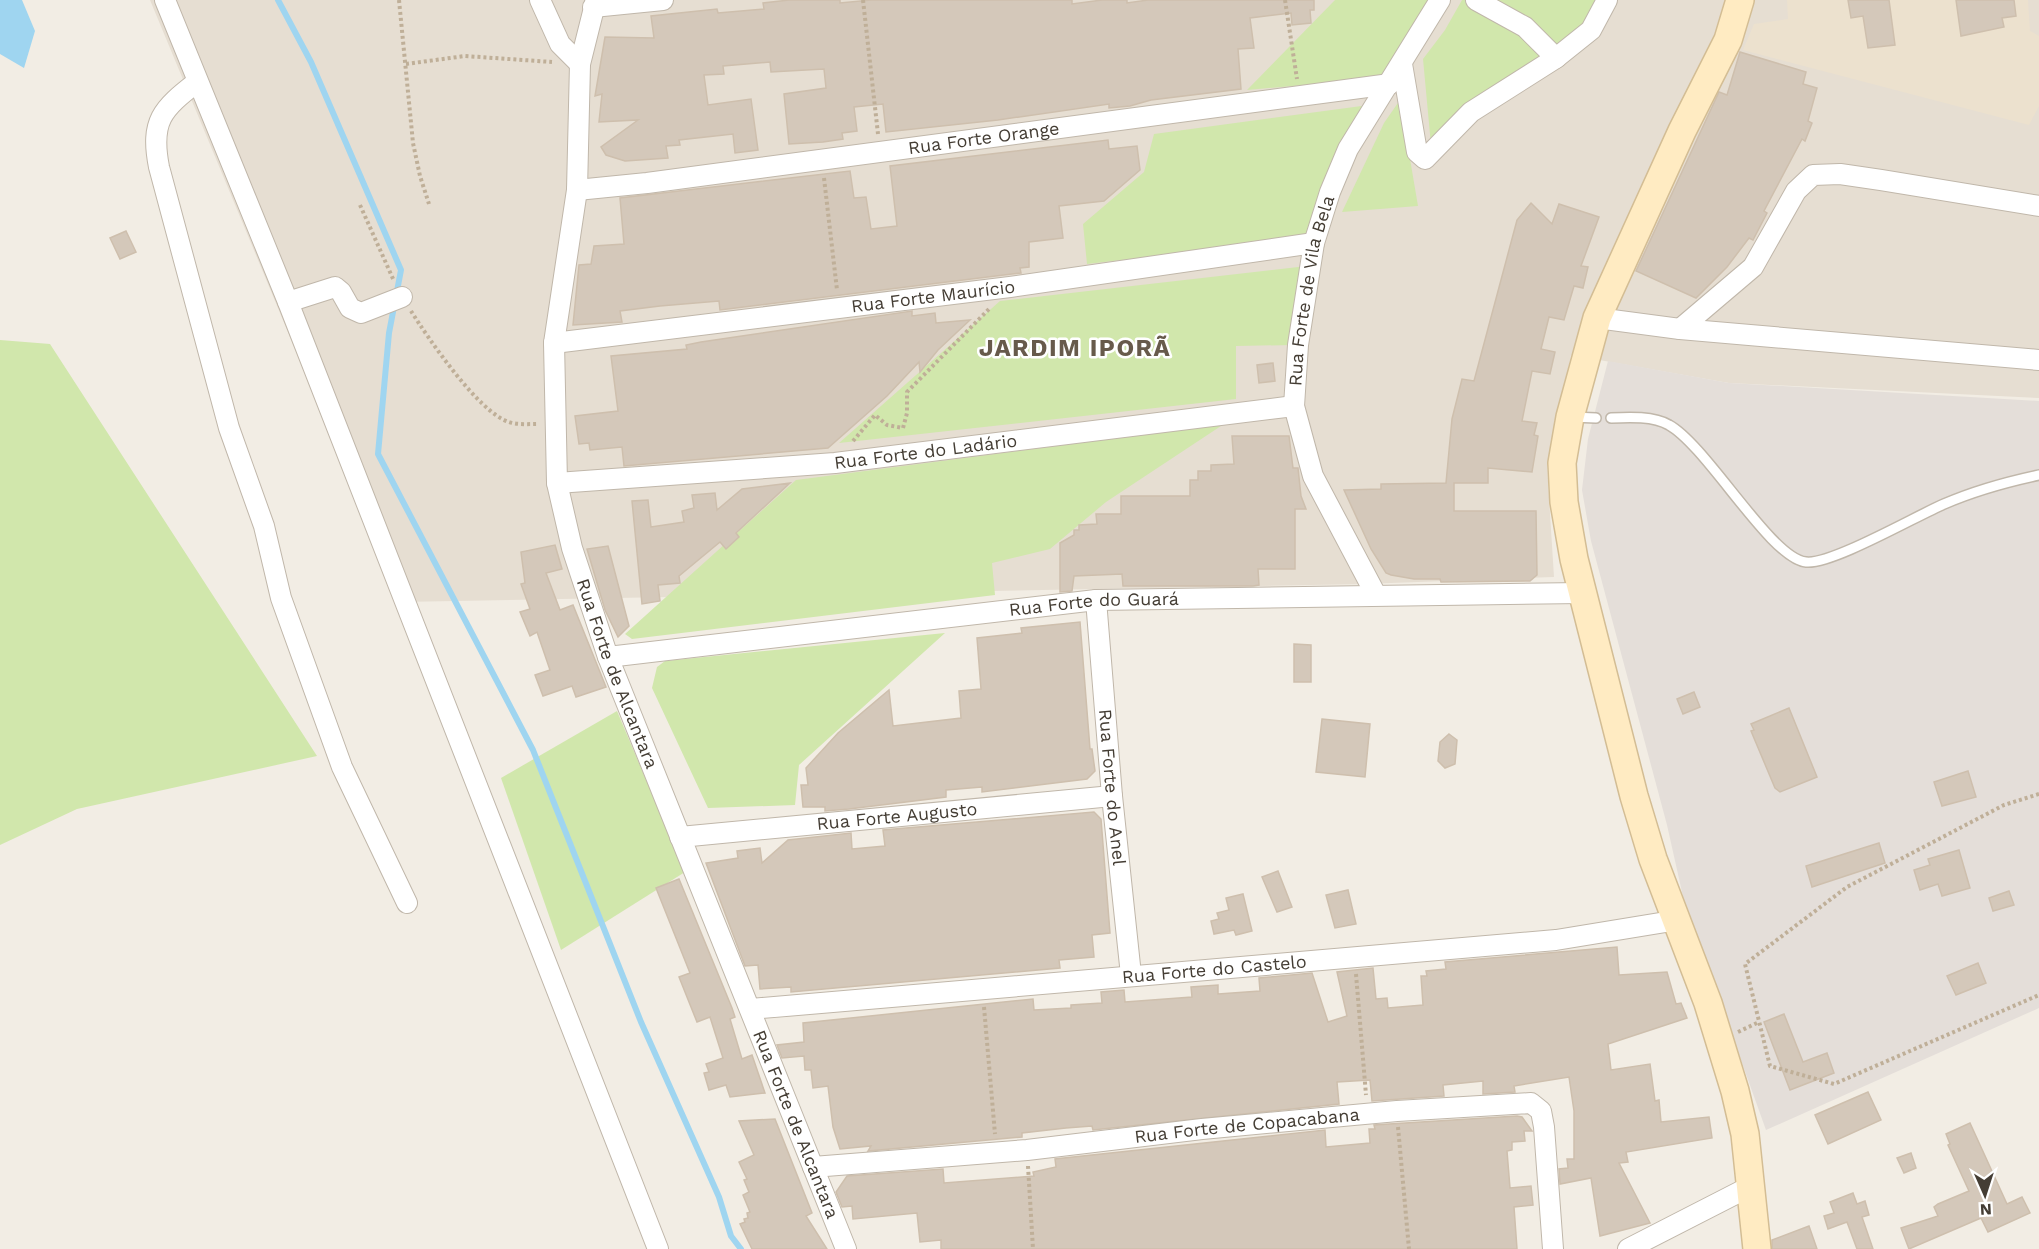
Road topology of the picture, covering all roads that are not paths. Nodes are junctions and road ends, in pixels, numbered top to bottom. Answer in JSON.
{"nodes":[{"id":1,"x":165,"y":0,"type":"edge"},
{"id":2,"x":540,"y":0,"type":"edge"},
{"id":3,"x":663,"y":0,"type":"edge"},
{"id":4,"x":1440,"y":0,"type":"edge"},
{"id":5,"x":1476,"y":0,"type":"edge"},
{"id":6,"x":1607,"y":0,"type":"edge"},
{"id":7,"x":1740,"y":0,"type":"edge"},
{"id":8,"x":595,"y":4,"type":"edge"},
{"id":9,"x":1556,"y":58,"type":"junction"},
{"id":10,"x":580,"y":64,"type":"junction"},
{"id":11,"x":1402,"y":64,"type":"junction"},
{"id":12,"x":197,"y":82,"type":"junction"},
{"id":13,"x":1390,"y":84,"type":"junction"},
{"id":14,"x":577,"y":190,"type":"junction"},
{"id":15,"x":2039,"y":206,"type":"edge"},
{"id":16,"x":1314,"y":243,"type":"junction"},
{"id":17,"x":402,"y":297,"type":"road end"},
{"id":18,"x":288,"y":302,"type":"junction"},
{"id":19,"x":1597,"y":318,"type":"junction"},
{"id":20,"x":1680,"y":329,"type":"junction"},
{"id":21,"x":554,"y":343,"type":"junction"},
{"id":22,"x":2039,"y":360,"type":"edge"},
{"id":23,"x":1294,"y":406,"type":"junction"},
{"id":24,"x":1569,"y":417,"type":"junction"},
{"id":25,"x":1596,"y":418,"type":"dead end"},
{"id":26,"x":1611,"y":418,"type":"dead end"},
{"id":27,"x":2039,"y":475,"type":"edge"},
{"id":28,"x":557,"y":483,"type":"junction"},
{"id":29,"x":1582,"y":594,"type":"junction"},
{"id":30,"x":1376,"y":595,"type":"junction"},
{"id":31,"x":1096,"y":600,"type":"junction"},
{"id":32,"x":608,"y":657,"type":"junction"},
{"id":33,"x":1112,"y":796,"type":"junction"},
{"id":34,"x":680,"y":837,"type":"junction"},
{"id":35,"x":407,"y":903,"type":"dead end"},
{"id":36,"x":1678,"y":920,"type":"junction"},
{"id":37,"x":1131,"y":975,"type":"junction"},
{"id":38,"x":751,"y":1009,"type":"junction"},
{"id":39,"x":813,"y":1167,"type":"junction"},
{"id":40,"x":1751,"y":1186,"type":"junction"},
{"id":41,"x":658,"y":1249,"type":"edge"},
{"id":42,"x":846,"y":1249,"type":"edge"},
{"id":43,"x":1553,"y":1249,"type":"edge"},
{"id":44,"x":1628,"y":1249,"type":"edge"},
{"id":45,"x":1757,"y":1249,"type":"edge"}],
"edges":[{"from":1,"to":12,"type":"street"},
{"from":2,"to":10,"type":"street"},
{"from":3,"to":8,"type":"street"},
{"from":4,"to":11,"type":"street","name":"Rua Forte de Vila Bela"},
{"from":5,"to":9,"type":"street"},
{"from":6,"to":9,"type":"street"},
{"from":7,"to":19,"type":"main road"},
{"from":8,"to":10,"type":"street","name":"Rua Forte de Alcantara"},
{"from":9,"to":11,"type":"street"},
{"from":10,"to":14,"type":"street","name":"Rua Forte de Alcantara"},
{"from":11,"to":13,"type":"street","name":"Rua Forte de Vila Bela"},
{"from":12,"to":18,"type":"street"},
{"from":12,"to":35,"type":"street"},
{"from":13,"to":14,"type":"street","name":"Rua Forte Orange"},
{"from":13,"to":16,"type":"street","name":"Rua Forte de Vila Bela"},
{"from":14,"to":21,"type":"street","name":"Rua Forte de Alcantara"},
{"from":15,"to":20,"type":"street"},
{"from":16,"to":21,"type":"street","name":"Rua Forte Maurício"},
{"from":16,"to":23,"type":"street","name":"Rua Forte de Vila Bela"},
{"from":17,"to":18,"type":"street"},
{"from":18,"to":41,"type":"street"},
{"from":19,"to":20,"type":"street"},
{"from":19,"to":24,"type":"main road"},
{"from":20,"to":22,"type":"street"},
{"from":21,"to":28,"type":"street","name":"Rua Forte de Alcantara"},
{"from":23,"to":28,"type":"street","name":"Rua Forte do Ladário"},
{"from":23,"to":30,"type":"street","name":"Rua Forte de Vila Bela"},
{"from":24,"to":25,"type":"lane"},
{"from":24,"to":29,"type":"main road"},
{"from":26,"to":27,"type":"lane"},
{"from":28,"to":32,"type":"street","name":"Rua Forte de Alcantara"},
{"from":29,"to":30,"type":"street","name":"Rua Forte do Guará"},
{"from":29,"to":36,"type":"main road"},
{"from":30,"to":31,"type":"street","name":"Rua Forte do Guará"},
{"from":31,"to":32,"type":"street","name":"Rua Forte do Guará"},
{"from":31,"to":33,"type":"street","name":"Rua Forte do Anel"},
{"from":32,"to":34,"type":"street","name":"Rua Forte de Alcantara"},
{"from":33,"to":34,"type":"street","name":"Rua Forte Augusto"},
{"from":33,"to":37,"type":"street","name":"Rua Forte do Anel"},
{"from":34,"to":38,"type":"street","name":"Rua Forte de Alcantara"},
{"from":36,"to":37,"type":"street","name":"Rua Forte do Castelo"},
{"from":36,"to":40,"type":"main road"},
{"from":37,"to":38,"type":"street","name":"Rua Forte do Castelo"},
{"from":38,"to":39,"type":"street","name":"Rua Forte de Alcantara"},
{"from":39,"to":42,"type":"street","name":"Rua Forte de Alcantara"},
{"from":39,"to":43,"type":"street","name":"Rua Forte de Copacabana"},
{"from":40,"to":44,"type":"street"},
{"from":40,"to":45,"type":"main road"}]}
